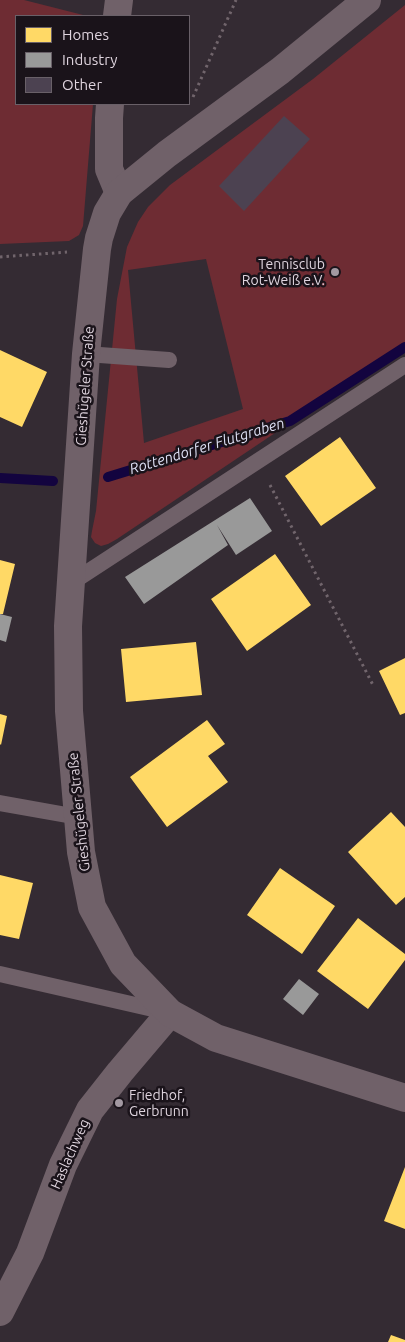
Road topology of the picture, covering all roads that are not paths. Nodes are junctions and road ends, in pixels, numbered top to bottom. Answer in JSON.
{"nodes":[{"id":1,"x":118,"y":0,"type":"edge"},
{"id":2,"x":367,"y":0,"type":"edge"},
{"id":3,"x":117,"y":15,"type":"edge"},
{"id":4,"x":110,"y":105,"type":"edge"},
{"id":5,"x":113,"y":203,"type":"junction"},
{"id":6,"x":86,"y":354,"type":"junction"},
{"id":7,"x":169,"y":360,"type":"dead end"},
{"id":8,"x":405,"y":365,"type":"edge"},
{"id":9,"x":71,"y":583,"type":"junction"},
{"id":10,"x":0,"y":803,"type":"edge"},
{"id":11,"x":78,"y":817,"type":"junction"},
{"id":12,"x":0,"y":974,"type":"edge"},
{"id":13,"x":170,"y":1013,"type":"junction"},
{"id":14,"x":405,"y":1098,"type":"edge"},
{"id":15,"x":0,"y":1312,"type":"edge"}],
"edges":[{"from":1,"to":3,"type":"street"},
{"from":2,"to":5,"type":"street"},
{"from":4,"to":5,"type":"street"},
{"from":5,"to":6,"type":"street","name":"Gieshügeler Straße"},
{"from":6,"to":7,"type":"lane"},
{"from":6,"to":9,"type":"street","name":"Gieshügeler Straße"},
{"from":8,"to":9,"type":"lane"},
{"from":9,"to":11,"type":"street","name":"Gieshügeler Straße"},
{"from":10,"to":11,"type":"lane"},
{"from":11,"to":13,"type":"street","name":"Gieshügeler Straße"},
{"from":12,"to":13,"type":"lane","name":"Gieshügeler Straße"},
{"from":13,"to":14,"type":"street","name":"Gieshügeler Straße"},
{"from":13,"to":15,"type":"street","name":"Haslachweg"}]}
